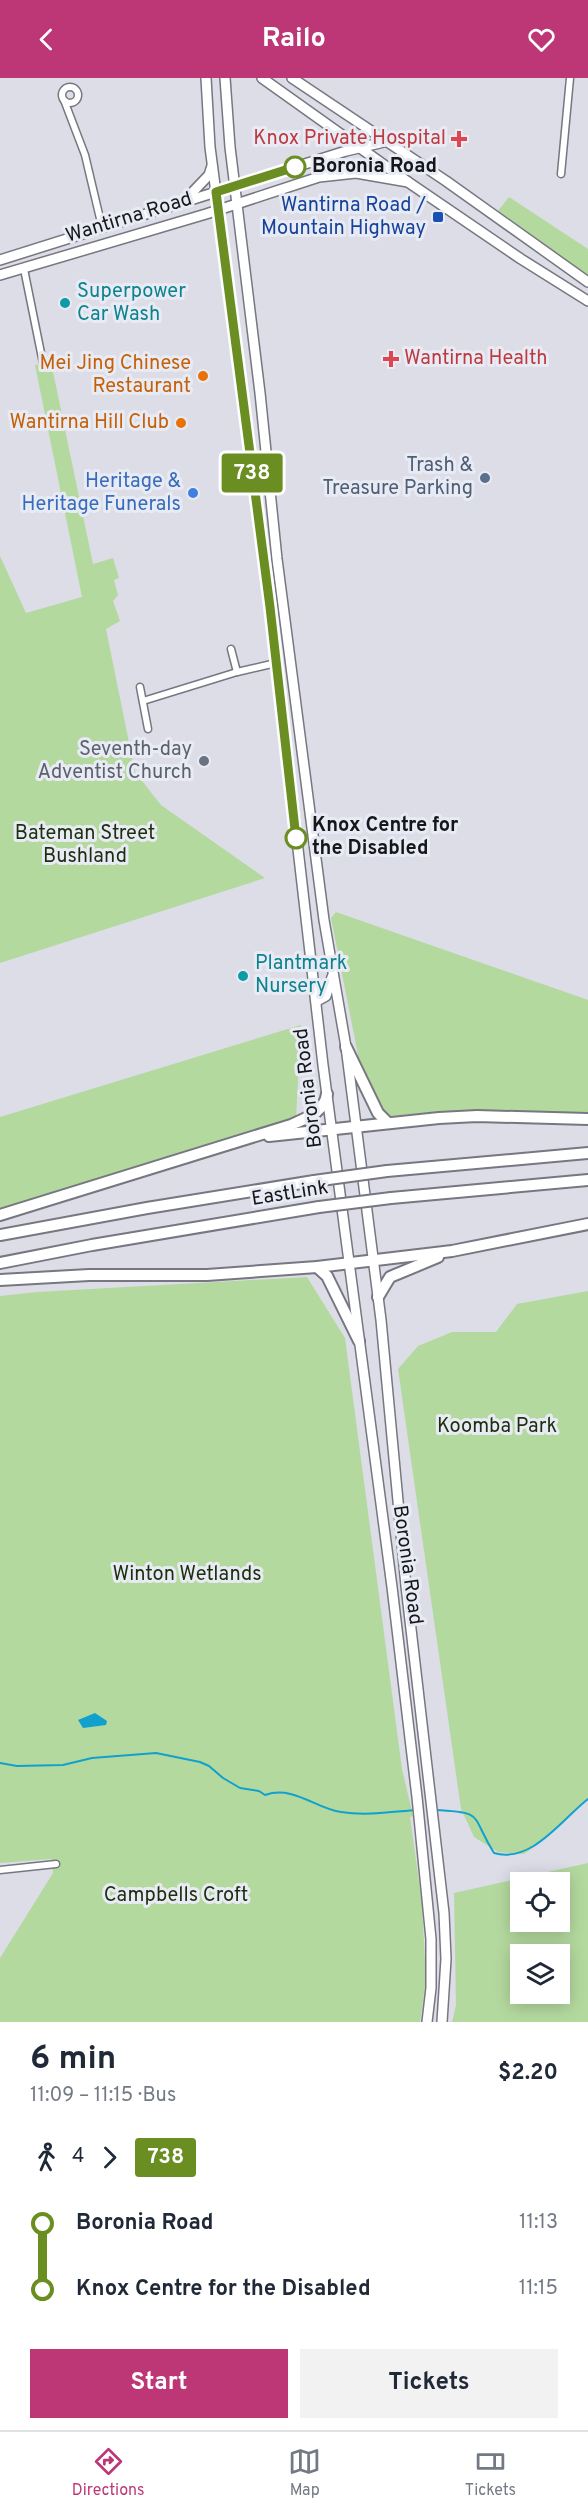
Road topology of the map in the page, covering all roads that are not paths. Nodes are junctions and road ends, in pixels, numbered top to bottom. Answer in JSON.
{"nodes":[{"id":1,"x":206,"y":78,"type":"edge"},
{"id":2,"x":225,"y":78,"type":"edge"},
{"id":3,"x":262,"y":78,"type":"edge"},
{"id":4,"x":292,"y":78,"type":"edge"},
{"id":5,"x":570,"y":78,"type":"edge"},
{"id":6,"x":67,"y":101,"type":"dead end"},
{"id":7,"x":384,"y":142,"type":"junction"},
{"id":8,"x":361,"y":147,"type":"junction"},
{"id":9,"x":212,"y":164,"type":"junction"},
{"id":10,"x":561,"y":174,"type":"dead end"},
{"id":11,"x":408,"y":182,"type":"junction"},
{"id":12,"x":235,"y":186,"type":"junction"},
{"id":13,"x":216,"y":192,"type":"junction"},
{"id":14,"x":184,"y":201,"type":"junction"},
{"id":15,"x":237,"y":203,"type":"junction"},
{"id":16,"x":218,"y":210,"type":"junction"},
{"id":17,"x":102,"y":227,"type":"junction"},
{"id":18,"x":107,"y":243,"type":"junction"},
{"id":19,"x":0,"y":260,"type":"edge"},
{"id":20,"x":24,"y":269,"type":"junction"},
{"id":21,"x":0,"y":275,"type":"edge"},
{"id":22,"x":588,"y":282,"type":"edge"},
{"id":23,"x":588,"y":301,"type":"edge"},
{"id":24,"x":44,"y":363,"type":"dead end"},
{"id":25,"x":260,"y":393,"type":"junction"},
{"id":26,"x":242,"y":394,"type":"junction"},
{"id":27,"x":231,"y":649,"type":"dead end"},
{"id":28,"x":276,"y":663,"type":"junction"},
{"id":29,"x":237,"y":672,"type":"junction"},
{"id":30,"x":140,"y":687,"type":"dead end"},
{"id":31,"x":142,"y":701,"type":"junction"},
{"id":32,"x":148,"y":729,"type":"dead end"},
{"id":33,"x":307,"y":793,"type":"junction"},
{"id":34,"x":292,"y":804,"type":"junction"},
{"id":35,"x":322,"y":907,"type":"junction"},
{"id":36,"x":305,"y":908,"type":"junction"},
{"id":37,"x":333,"y":975,"type":"junction"},
{"id":38,"x":317,"y":1001,"type":"junction"},
{"id":39,"x":346,"y":1047,"type":"junction"},
{"id":40,"x":327,"y":1094,"type":"junction"},
{"id":41,"x":588,"y":1119,"type":"edge"},
{"id":42,"x":388,"y":1123,"type":"junction"},
{"id":43,"x":356,"y":1127,"type":"junction"},
{"id":44,"x":332,"y":1130,"type":"junction"},
{"id":45,"x":257,"y":1137,"type":"junction"},
{"id":46,"x":588,"y":1153,"type":"edge"},
{"id":47,"x":588,"y":1180,"type":"edge"},
{"id":48,"x":0,"y":1215,"type":"edge"},
{"id":49,"x":588,"y":1224,"type":"edge"},
{"id":50,"x":0,"y":1235,"type":"edge"},
{"id":51,"x":452,"y":1251,"type":"junction"},
{"id":52,"x":373,"y":1260,"type":"junction"},
{"id":53,"x":0,"y":1263,"type":"edge"},
{"id":54,"x":349,"y":1264,"type":"junction"},
{"id":55,"x":317,"y":1268,"type":"junction"},
{"id":56,"x":0,"y":1280,"type":"edge"},
{"id":57,"x":378,"y":1297,"type":"junction"},
{"id":58,"x":359,"y":1341,"type":"junction"},
{"id":59,"x":406,"y":1586,"type":"junction"},
{"id":60,"x":392,"y":1587,"type":"junction"},
{"id":61,"x":56,"y":1864,"type":"dead end"},
{"id":62,"x":0,"y":1870,"type":"edge"},
{"id":63,"x":427,"y":2022,"type":"edge"},
{"id":64,"x":442,"y":2022,"type":"edge"}],
"edges":[{"from":1,"to":9,"type":"main road","name":"Boronia Road"},
{"from":2,"to":12,"type":"main road","name":"Boronia Road"},
{"from":3,"to":8,"type":"main road"},
{"from":4,"to":7,"type":"main road"},
{"from":5,"to":10,"type":"street"},
{"from":6,"to":17,"type":"street"},
{"from":7,"to":8,"type":"main road","name":"Wantirna Road"},
{"from":7,"to":22,"type":"main road"},
{"from":8,"to":11,"type":"main road"},
{"from":8,"to":12,"type":"main road","name":"Wantirna Road"},
{"from":9,"to":13,"type":"main road","name":"Boronia Road"},
{"from":9,"to":14,"type":"main road"},
{"from":11,"to":15,"type":"main road","name":"Wantirna Road"},
{"from":11,"to":23,"type":"main road"},
{"from":12,"to":13,"type":"main road","name":"Wantirna Road"},
{"from":12,"to":15,"type":"main road","name":"Boronia Road"},
{"from":13,"to":14,"type":"main road","name":"Wantirna Road"},
{"from":13,"to":16,"type":"main road","name":"Boronia Road"},
{"from":14,"to":17,"type":"main road","name":"Wantirna Road"},
{"from":15,"to":16,"type":"main road","name":"Wantirna Road"},
{"from":15,"to":25,"type":"main road","name":"Boronia Road"},
{"from":16,"to":18,"type":"main road","name":"Wantirna Road"},
{"from":16,"to":26,"type":"main road","name":"Boronia Road"},
{"from":17,"to":18,"type":"main road"},
{"from":17,"to":19,"type":"main road","name":"Wantirna Road"},
{"from":18,"to":20,"type":"main road","name":"Wantirna Road"},
{"from":20,"to":21,"type":"main road","name":"Wantirna Road"},
{"from":20,"to":24,"type":"street"},
{"from":25,"to":26,"type":"main road"},
{"from":25,"to":33,"type":"main road","name":"Boronia Road"},
{"from":26,"to":28,"type":"main road","name":"Boronia Road"},
{"from":27,"to":29,"type":"street"},
{"from":28,"to":29,"type":"street"},
{"from":28,"to":34,"type":"main road","name":"Boronia Road"},
{"from":29,"to":31,"type":"street"},
{"from":30,"to":31,"type":"street"},
{"from":31,"to":32,"type":"street"},
{"from":33,"to":34,"type":"main road"},
{"from":33,"to":35,"type":"main road","name":"Boronia Road"},
{"from":34,"to":36,"type":"main road","name":"Boronia Road"},
{"from":35,"to":36,"type":"main road"},
{"from":35,"to":37,"type":"main road","name":"Boronia Road"},
{"from":36,"to":38,"type":"main road","name":"Boronia Road"},
{"from":37,"to":38,"type":"main road"},
{"from":37,"to":39,"type":"main road","name":"Boronia Road"},
{"from":38,"to":40,"type":"main road","name":"Boronia Road"},
{"from":39,"to":42,"type":"highway"},
{"from":39,"to":43,"type":"main road","name":"Boronia Road"},
{"from":40,"to":44,"type":"main road","name":"Boronia Road"},
{"from":40,"to":45,"type":"highway"},
{"from":41,"to":42,"type":"highway"},
{"from":42,"to":43,"type":"highway"},
{"from":43,"to":44,"type":"highway"},
{"from":43,"to":52,"type":"main road","name":"Boronia Road"},
{"from":44,"to":45,"type":"highway"},
{"from":44,"to":54,"type":"main road","name":"Boronia Road"},
{"from":45,"to":48,"type":"highway"},
{"from":46,"to":50,"type":"highway","name":"EastLink","bridge":true},
{"from":47,"to":53,"type":"highway","name":"EastLink","bridge":true},
{"from":49,"to":51,"type":"highway"},
{"from":51,"to":52,"type":"highway"},
{"from":51,"to":57,"type":"highway"},
{"from":52,"to":54,"type":"highway"},
{"from":52,"to":57,"type":"main road","name":"Boronia Road"},
{"from":54,"to":55,"type":"highway"},
{"from":54,"to":58,"type":"main road","name":"Boronia Road"},
{"from":55,"to":56,"type":"highway"},
{"from":55,"to":58,"type":"highway"},
{"from":57,"to":59,"type":"main road","name":"Boronia Road"},
{"from":58,"to":60,"type":"main road","name":"Boronia Road"},
{"from":59,"to":60,"type":"main road"},
{"from":59,"to":64,"type":"main road","name":"Boronia Road"},
{"from":60,"to":63,"type":"main road","name":"Boronia Road"},
{"from":61,"to":62,"type":"street"}]}
